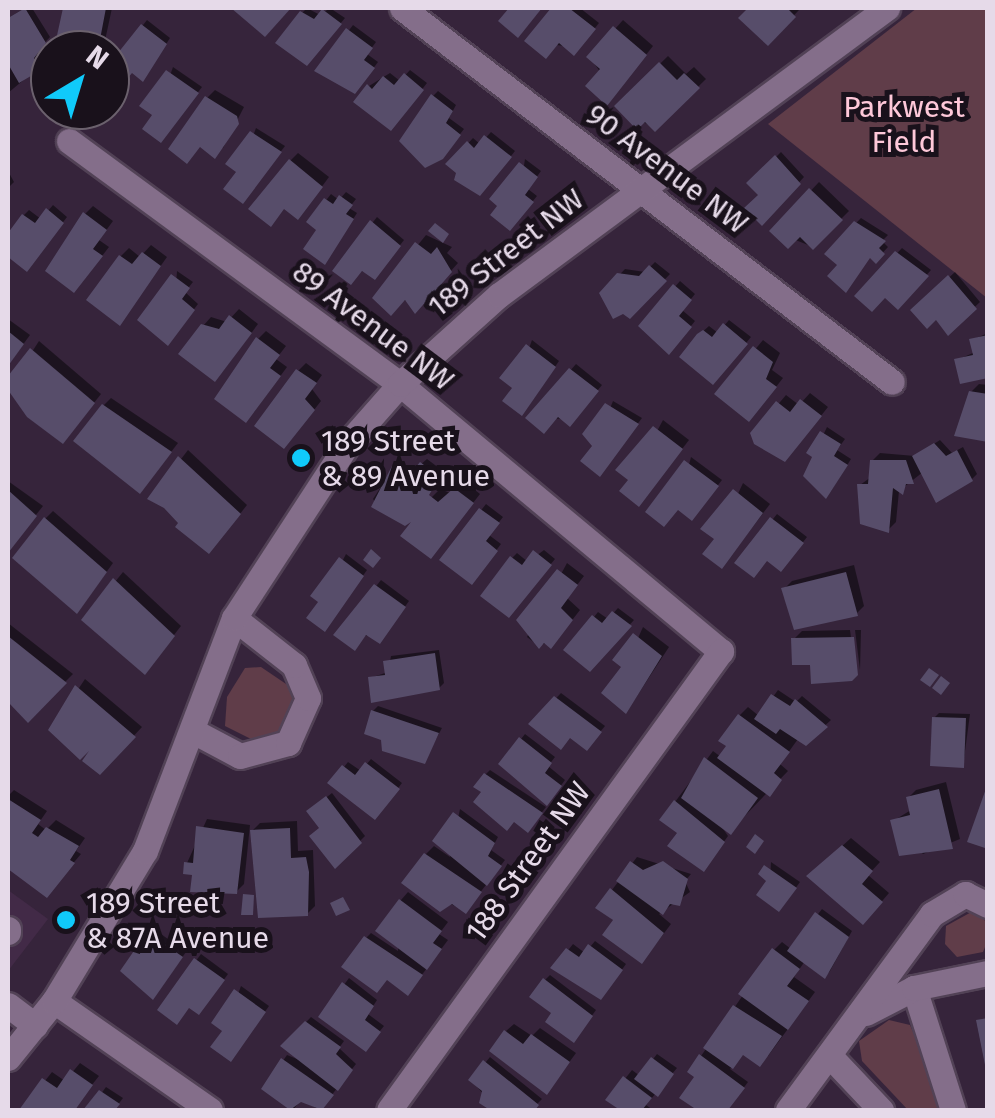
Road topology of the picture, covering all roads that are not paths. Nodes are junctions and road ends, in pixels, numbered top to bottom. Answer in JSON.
{"nodes":[{"id":1,"x":402,"y":8,"type":"edge"},
{"id":2,"x":887,"y":8,"type":"edge"},
{"id":3,"x":68,"y":141,"type":"dead end"},
{"id":4,"x":642,"y":190,"type":"junction"},
{"id":5,"x":892,"y":382,"type":"dead end"},
{"id":6,"x":400,"y":384,"type":"junction"},
{"id":7,"x":234,"y":618,"type":"junction"},
{"id":8,"x":721,"y":651,"type":"joint"},
{"id":9,"x":193,"y":731,"type":"junction"},
{"id":10,"x":988,"y":905,"type":"edge"},
{"id":11,"x":988,"y":973,"type":"edge"},
{"id":12,"x":914,"y":988,"type":"junction"},
{"id":13,"x":54,"y":1001,"type":"junction"},
{"id":14,"x":8,"y":1005,"type":"edge"},
{"id":15,"x":853,"y":1021,"type":"junction"},
{"id":16,"x":35,"y":1025,"type":"junction"},
{"id":17,"x":829,"y":1055,"type":"junction"},
{"id":18,"x":8,"y":1058,"type":"edge"},
{"id":19,"x":210,"y":1110,"type":"edge"},
{"id":20,"x":388,"y":1110,"type":"edge"},
{"id":21,"x":788,"y":1110,"type":"edge"},
{"id":22,"x":881,"y":1110,"type":"edge"},
{"id":23,"x":953,"y":1110,"type":"edge"}],
"edges":[{"from":1,"to":4,"type":"street","name":"90 Avenue NW"},
{"from":2,"to":4,"type":"street","name":"189 Street NW"},
{"from":3,"to":6,"type":"street","name":"89 Avenue NW"},
{"from":4,"to":5,"type":"street","name":"90 Avenue NW"},
{"from":4,"to":6,"type":"street","name":"189 Street NW"},
{"from":6,"to":7,"type":"street","name":"189 Street NW"},
{"from":6,"to":8,"type":"street","name":"89 Avenue NW"},
{"from":7,"to":9,"type":"street","name":"189 Street NW"},
{"from":7,"to":9,"type":"street"},
{"from":8,"to":20,"type":"street","name":"188 Street NW"},
{"from":9,"to":13,"type":"street","name":"189 Street NW"},
{"from":10,"to":15,"type":"street"},
{"from":11,"to":12,"type":"street"},
{"from":12,"to":15,"type":"street"},
{"from":12,"to":23,"type":"street"},
{"from":13,"to":16,"type":"street","name":"189 Street NW"},
{"from":13,"to":19,"type":"street"},
{"from":14,"to":16,"type":"street"},
{"from":15,"to":17,"type":"street"},
{"from":16,"to":18,"type":"street","name":"189 Street NW"},
{"from":17,"to":21,"type":"street"},
{"from":17,"to":22,"type":"street"}]}
